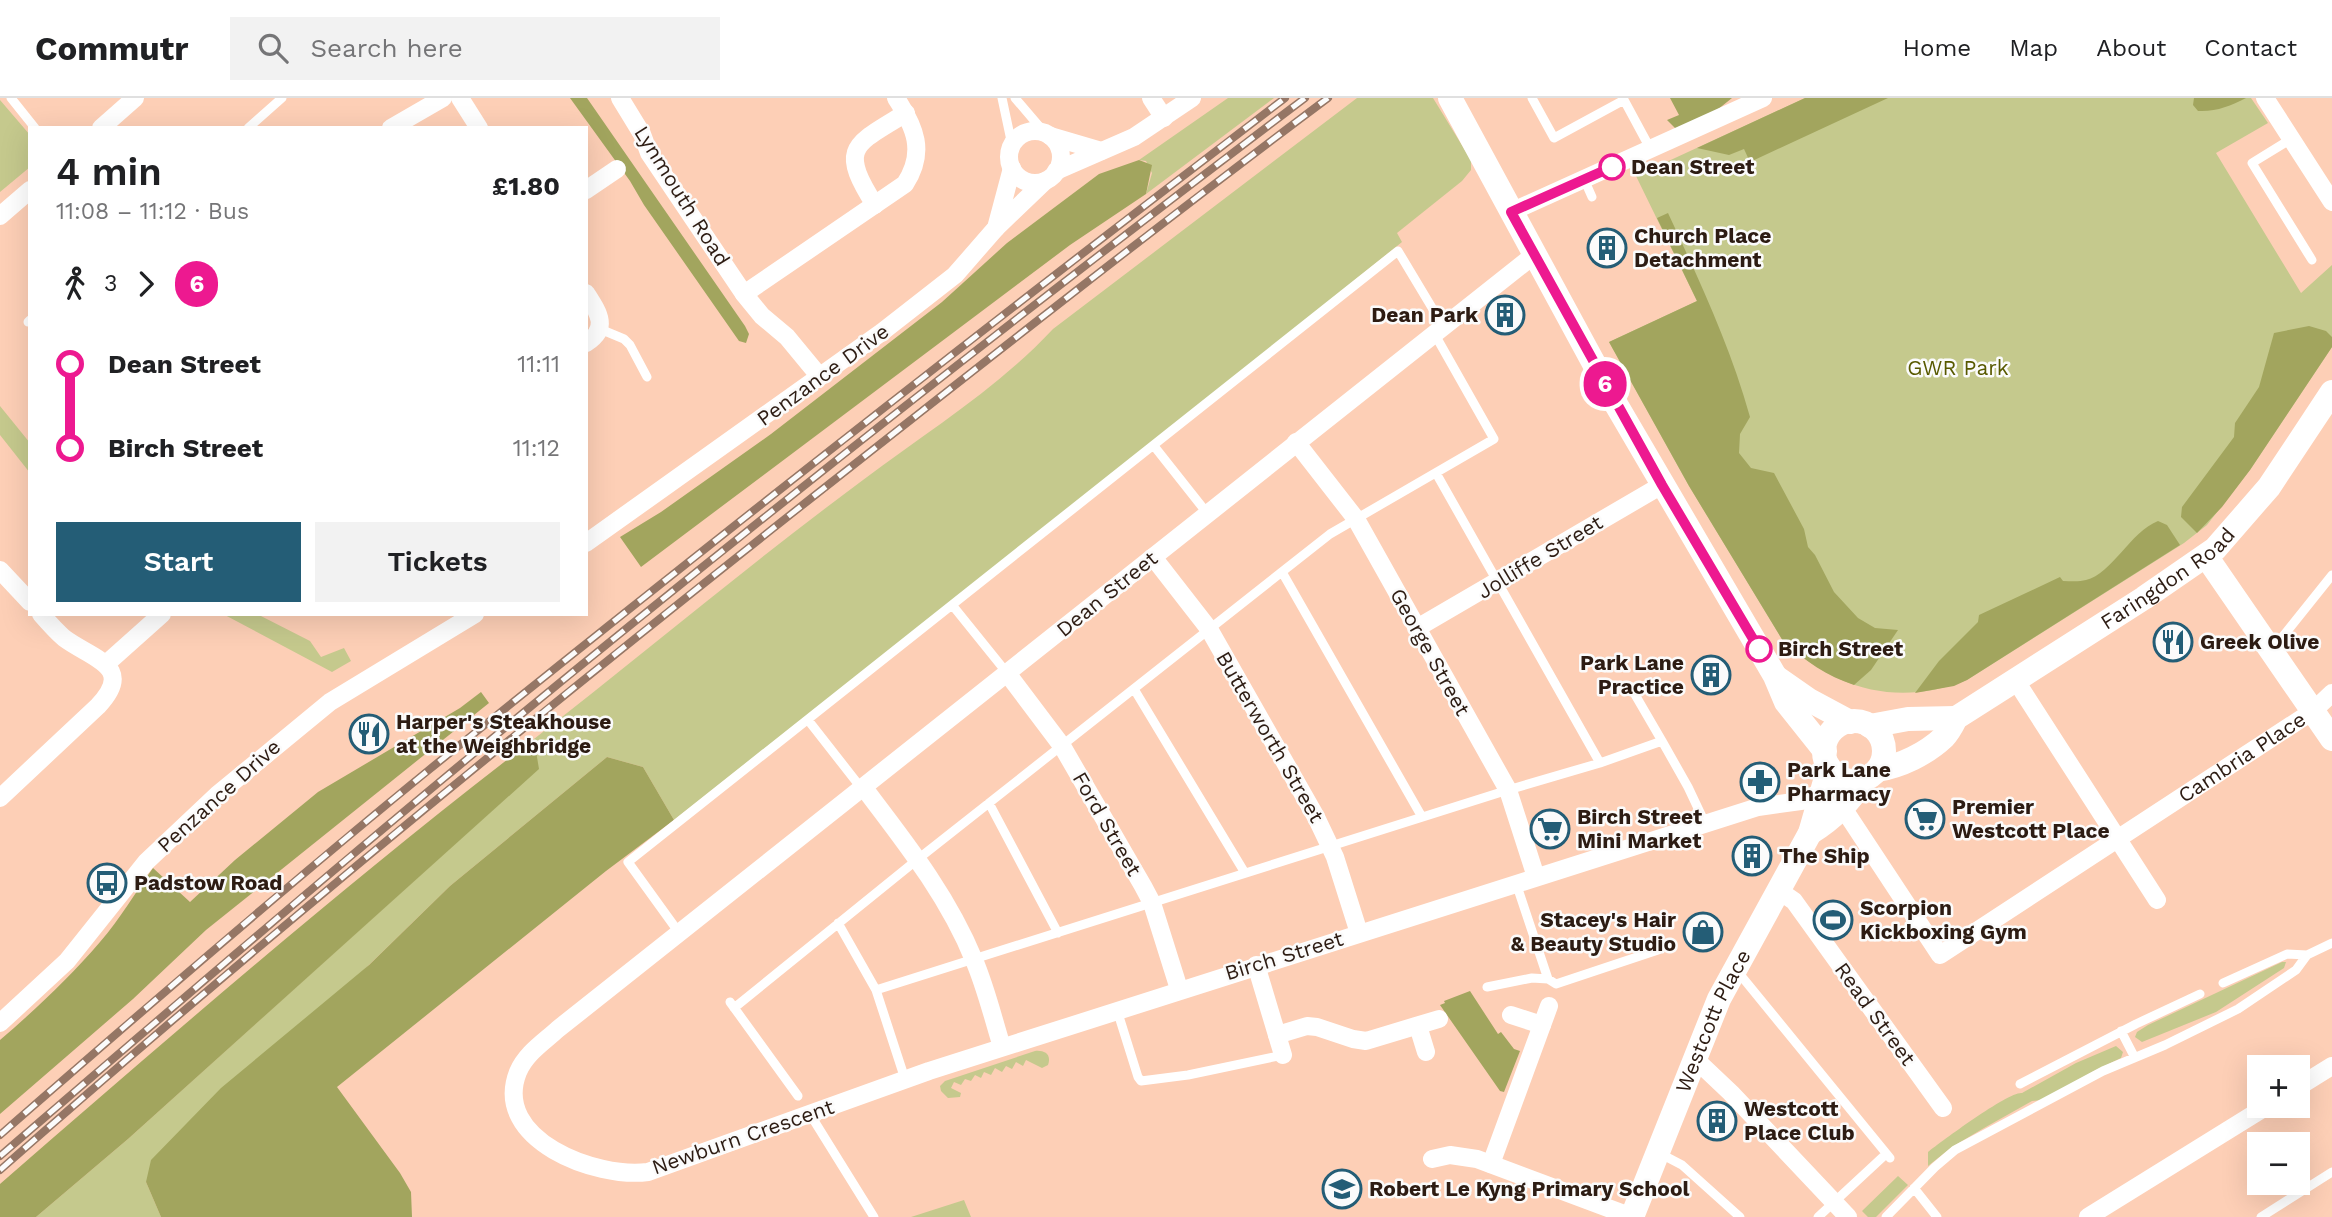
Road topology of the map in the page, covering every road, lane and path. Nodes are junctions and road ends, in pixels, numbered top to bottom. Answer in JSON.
{"nodes":[{"id":1,"x":11,"y":98,"type":"edge"},
{"id":2,"x":135,"y":98,"type":"edge"},
{"id":3,"x":282,"y":98,"type":"edge"},
{"id":4,"x":443,"y":98,"type":"edge"},
{"id":5,"x":460,"y":98,"type":"edge"},
{"id":6,"x":620,"y":98,"type":"edge"},
{"id":7,"x":1002,"y":98,"type":"edge"},
{"id":8,"x":1015,"y":98,"type":"edge"},
{"id":9,"x":1151,"y":98,"type":"edge"},
{"id":10,"x":1192,"y":98,"type":"edge"},
{"id":11,"x":1450,"y":98,"type":"edge"},
{"id":12,"x":1532,"y":98,"type":"edge"},
{"id":13,"x":1763,"y":98,"type":"edge"},
{"id":14,"x":2265,"y":98,"type":"edge"},
{"id":15,"x":1623,"y":99,"type":"edge"},
{"id":16,"x":901,"y":106,"type":"edge"},
{"id":17,"x":1164,"y":118,"type":"junction"},
{"id":18,"x":33,"y":126,"type":"edge"},
{"id":19,"x":103,"y":126,"type":"edge"},
{"id":20,"x":250,"y":126,"type":"edge"},
{"id":21,"x":394,"y":126,"type":"edge"},
{"id":22,"x":478,"y":126,"type":"edge"},
{"id":23,"x":1047,"y":134,"type":"junction"},
{"id":24,"x":2291,"y":139,"type":"junction"},
{"id":25,"x":1012,"y":145,"type":"junction"},
{"id":26,"x":1101,"y":150,"type":"junction"},
{"id":27,"x":1651,"y":150,"type":"junction"},
{"id":28,"x":1012,"y":168,"type":"junction"},
{"id":29,"x":617,"y":169,"type":"dead end"},
{"id":30,"x":1050,"y":176,"type":"junction"},
{"id":31,"x":1584,"y":179,"type":"junction"},
{"id":32,"x":588,"y":189,"type":"edge"},
{"id":33,"x":28,"y":192,"type":"edge"},
{"id":34,"x":1592,"y":197,"type":"dead end"},
{"id":35,"x":2332,"y":202,"type":"edge"},
{"id":36,"x":875,"y":205,"type":"junction"},
{"id":37,"x":1511,"y":212,"type":"junction"},
{"id":38,"x":0,"y":216,"type":"edge"},
{"id":39,"x":996,"y":228,"type":"junction"},
{"id":40,"x":1534,"y":255,"type":"junction"},
{"id":41,"x":2312,"y":260,"type":"dead end"},
{"id":42,"x":744,"y":294,"type":"junction"},
{"id":43,"x":588,"y":297,"type":"edge"},
{"id":44,"x":1439,"y":329,"type":"junction"},
{"id":45,"x":600,"y":330,"type":"junction"},
{"id":46,"x":588,"y":342,"type":"edge"},
{"id":47,"x":647,"y":377,"type":"dead end"},
{"id":48,"x":820,"y":377,"type":"junction"},
{"id":49,"x":2332,"y":392,"type":"edge"},
{"id":50,"x":1296,"y":442,"type":"junction"},
{"id":51,"x":1154,"y":446,"type":"junction"},
{"id":52,"x":1436,"y":473,"type":"junction"},
{"id":53,"x":1662,"y":485,"type":"junction"},
{"id":54,"x":1207,"y":513,"type":"junction"},
{"id":55,"x":1356,"y":519,"type":"junction"},
{"id":56,"x":588,"y":543,"type":"edge"},
{"id":57,"x":2206,"y":556,"type":"junction"},
{"id":58,"x":1153,"y":557,"type":"junction"},
{"id":59,"x":0,"y":570,"type":"edge"},
{"id":60,"x":1282,"y":572,"type":"junction"},
{"id":61,"x":2332,"y":575,"type":"edge"},
{"id":62,"x":1497,"y":582,"type":"junction"},
{"id":63,"x":28,"y":601,"type":"edge"},
{"id":64,"x":953,"y":606,"type":"junction"},
{"id":65,"x":43,"y":616,"type":"edge"},
{"id":66,"x":160,"y":616,"type":"edge"},
{"id":67,"x":472,"y":616,"type":"edge"},
{"id":68,"x":1418,"y":628,"type":"junction"},
{"id":69,"x":1209,"y":629,"type":"junction"},
{"id":70,"x":2272,"y":650,"type":"junction"},
{"id":71,"x":106,"y":664,"type":"junction"},
{"id":72,"x":1007,"y":673,"type":"junction"},
{"id":73,"x":1775,"y":676,"type":"junction"},
{"id":74,"x":2016,"y":681,"type":"junction"},
{"id":75,"x":1630,"y":686,"type":"dead end"},
{"id":76,"x":1134,"y":689,"type":"junction"},
{"id":77,"x":2332,"y":693,"type":"edge"},
{"id":78,"x":2313,"y":711,"type":"junction"},
{"id":79,"x":1956,"y":718,"type":"junction"},
{"id":80,"x":808,"y":720,"type":"junction"},
{"id":81,"x":1860,"y":724,"type":"junction"},
{"id":82,"x":2332,"y":739,"type":"edge"},
{"id":83,"x":1662,"y":741,"type":"junction"},
{"id":84,"x":1062,"y":746,"type":"junction"},
{"id":85,"x":1600,"y":763,"type":"junction"},
{"id":86,"x":1825,"y":769,"type":"junction"},
{"id":87,"x":1871,"y":774,"type":"junction"},
{"id":88,"x":863,"y":789,"type":"junction"},
{"id":89,"x":1508,"y":790,"type":"junction"},
{"id":90,"x":0,"y":798,"type":"edge"},
{"id":91,"x":989,"y":803,"type":"junction"},
{"id":92,"x":1843,"y":808,"type":"junction"},
{"id":93,"x":1422,"y":817,"type":"junction"},
{"id":94,"x":1705,"y":823,"type":"junction"},
{"id":95,"x":1811,"y":833,"type":"junction"},
{"id":96,"x":2118,"y":840,"type":"junction"},
{"id":97,"x":1331,"y":846,"type":"junction"},
{"id":98,"x":918,"y":859,"type":"junction"},
{"id":99,"x":1245,"y":873,"type":"junction"},
{"id":100,"x":1536,"y":877,"type":"junction"},
{"id":101,"x":1516,"y":883,"type":"junction"},
{"id":102,"x":1778,"y":890,"type":"junction"},
{"id":103,"x":2157,"y":900,"type":"dead end"},
{"id":104,"x":1152,"y":903,"type":"junction"},
{"id":105,"x":838,"y":923,"type":"junction"},
{"id":106,"x":1058,"y":933,"type":"junction"},
{"id":107,"x":1359,"y":933,"type":"junction"},
{"id":108,"x":680,"y":934,"type":"junction"},
{"id":109,"x":2332,"y":943,"type":"edge"},
{"id":110,"x":1658,"y":950,"type":"dead end"},
{"id":111,"x":2306,"y":955,"type":"junction"},
{"id":112,"x":974,"y":960,"type":"junction"},
{"id":113,"x":1256,"y":965,"type":"junction"},
{"id":114,"x":1735,"y":968,"type":"junction"},
{"id":115,"x":1548,"y":979,"type":"junction"},
{"id":116,"x":2223,"y":983,"type":"dead end"},
{"id":117,"x":1487,"y":987,"type":"dead end"},
{"id":118,"x":1179,"y":989,"type":"junction"},
{"id":119,"x":876,"y":990,"type":"junction"},
{"id":120,"x":2200,"y":994,"type":"dead end"},
{"id":121,"x":1549,"y":1006,"type":"dead end"},
{"id":122,"x":1117,"y":1010,"type":"junction"},
{"id":123,"x":1511,"y":1015,"type":"dead end"},
{"id":124,"x":3,"y":1016,"type":"edge"},
{"id":125,"x":1439,"y":1020,"type":"dead end"},
{"id":126,"x":1542,"y":1025,"type":"junction"},
{"id":127,"x":1418,"y":1026,"type":"junction"},
{"id":128,"x":2121,"y":1031,"type":"junction"},
{"id":129,"x":1277,"y":1035,"type":"junction"},
{"id":130,"x":1002,"y":1047,"type":"junction"},
{"id":131,"x":1426,"y":1052,"type":"dead end"},
{"id":132,"x":1283,"y":1055,"type":"joint"},
{"id":133,"x":2134,"y":1056,"type":"junction"},
{"id":134,"x":1694,"y":1058,"type":"junction"},
{"id":135,"x":2332,"y":1066,"type":"edge"},
{"id":136,"x":905,"y":1079,"type":"junction"},
{"id":137,"x":2310,"y":1080,"type":"edge"},
{"id":138,"x":2020,"y":1084,"type":"dead end"},
{"id":139,"x":798,"y":1096,"type":"dead end"},
{"id":140,"x":1943,"y":1108,"type":"dead end"},
{"id":141,"x":810,"y":1114,"type":"junction"},
{"id":142,"x":2248,"y":1118,"type":"edge"},
{"id":143,"x":1657,"y":1152,"type":"junction"},
{"id":144,"x":1432,"y":1159,"type":"dead end"},
{"id":145,"x":1491,"y":1164,"type":"junction"},
{"id":146,"x":2332,"y":1172,"type":"edge"},
{"id":147,"x":1914,"y":1188,"type":"junction"},
{"id":148,"x":1842,"y":1211,"type":"edge"},
{"id":149,"x":874,"y":1217,"type":"edge"},
{"id":150,"x":1632,"y":1217,"type":"edge"},
{"id":151,"x":1740,"y":1217,"type":"edge"},
{"id":152,"x":1818,"y":1217,"type":"edge"},
{"id":153,"x":1885,"y":1217,"type":"edge"},
{"id":154,"x":1937,"y":1217,"type":"edge"},
{"id":155,"x":2088,"y":1217,"type":"edge"},
{"id":156,"x":2261,"y":1217,"type":"edge"}],
"edges":[{"from":1,"to":18,"type":"lane"},
{"from":2,"to":19,"type":"street"},
{"from":3,"to":20,"type":"lane"},
{"from":4,"to":21,"type":"street"},
{"from":5,"to":22,"type":"street"},
{"from":6,"to":42,"type":"street","name":"Lynmouth Road"},
{"from":7,"to":25,"type":"lane","name":"Penzance Drive"},
{"from":8,"to":23,"type":"lane"},
{"from":9,"to":17,"type":"street"},
{"from":10,"to":17,"type":"street"},
{"from":11,"to":37,"type":"main road"},
{"from":12,"to":15,"type":"lane"},
{"from":13,"to":27,"type":"street"},
{"from":14,"to":24,"type":"street"},
{"from":15,"to":27,"type":"lane"},
{"from":16,"to":36,"type":"street"},
{"from":16,"to":36,"type":"street"},
{"from":17,"to":26,"type":"street"},
{"from":23,"to":25,"type":"street"},
{"from":23,"to":26,"type":"street"},
{"from":23,"to":30,"type":"street"},
{"from":24,"to":35,"type":"street"},
{"from":24,"to":41,"type":"lane"},
{"from":25,"to":28,"type":"street","name":"Penzance Drive"},
{"from":26,"to":30,"type":"street"},
{"from":27,"to":31,"type":"street"},
{"from":28,"to":30,"type":"street"},
{"from":28,"to":39,"type":"street","name":"Penzance Drive"},
{"from":29,"to":32,"type":"street"},
{"from":30,"to":39,"type":"street"},
{"from":31,"to":34,"type":"lane"},
{"from":31,"to":37,"type":"street"},
{"from":33,"to":38,"type":"street"},
{"from":36,"to":42,"type":"street"},
{"from":37,"to":40,"type":"main road"},
{"from":39,"to":48,"type":"street","name":"Penzance Drive"},
{"from":40,"to":44,"type":"street","name":"Dean Street"},
{"from":40,"to":53,"type":"main road"},
{"from":42,"to":48,"type":"street","name":"Lynmouth Road"},
{"from":43,"to":45,"type":"street"},
{"from":44,"to":50,"type":"street","name":"Dean Street"},
{"from":44,"to":51,"type":"lane"},
{"from":44,"to":52,"type":"lane"},
{"from":45,"to":46,"type":"street"},
{"from":45,"to":47,"type":"lane"},
{"from":48,"to":56,"type":"street","name":"Penzance Drive"},
{"from":49,"to":57,"type":"main road","name":"Faringdon Road"},
{"from":50,"to":54,"type":"street","name":"Dean Street"},
{"from":50,"to":55,"type":"street","name":"George Street"},
{"from":51,"to":54,"type":"lane"},
{"from":51,"to":64,"type":"lane"},
{"from":52,"to":55,"type":"lane"},
{"from":52,"to":62,"type":"lane"},
{"from":53,"to":62,"type":"street","name":"Jolliffe Street"},
{"from":53,"to":73,"type":"main road"},
{"from":54,"to":58,"type":"street","name":"Dean Street"},
{"from":55,"to":60,"type":"lane"},
{"from":55,"to":68,"type":"street","name":"George Street"},
{"from":57,"to":70,"type":"main road","name":"Cambria Place"},
{"from":57,"to":74,"type":"main road","name":"Faringdon Road"},
{"from":58,"to":69,"type":"street","name":"Butterworth Street"},
{"from":58,"to":72,"type":"street","name":"Dean Street"},
{"from":59,"to":63,"type":"street"},
{"from":60,"to":69,"type":"lane"},
{"from":60,"to":93,"type":"lane"},
{"from":61,"to":70,"type":"lane"},
{"from":62,"to":68,"type":"street","name":"Jolliffe Street"},
{"from":62,"to":85,"type":"lane"},
{"from":64,"to":72,"type":"lane"},
{"from":64,"to":80,"type":"lane"},
{"from":65,"to":71,"type":"street"},
{"from":66,"to":71,"type":"street"},
{"from":67,"to":124,"type":"street","name":"Penzance Drive"},
{"from":68,"to":89,"type":"street","name":"George Street"},
{"from":69,"to":76,"type":"lane"},
{"from":69,"to":97,"type":"street","name":"Butterworth Street"},
{"from":70,"to":78,"type":"main road","name":"Cambria Place"},
{"from":71,"to":90,"type":"street"},
{"from":72,"to":84,"type":"street","name":"Ford Street"},
{"from":72,"to":88,"type":"street","name":"Dean Street"},
{"from":73,"to":81,"type":"main road"},
{"from":73,"to":86,"type":"main road"},
{"from":74,"to":79,"type":"main road","name":"Faringdon Road"},
{"from":74,"to":96,"type":"street"},
{"from":75,"to":83,"type":"lane"},
{"from":76,"to":84,"type":"lane"},
{"from":76,"to":99,"type":"lane"},
{"from":77,"to":78,"type":"street"},
{"from":78,"to":82,"type":"main road"},
{"from":78,"to":96,"type":"street","name":"Cambria Place"},
{"from":79,"to":81,"type":"main road"},
{"from":79,"to":87,"type":"main road","name":"Faringdon Road"},
{"from":80,"to":88,"type":"lane"},
{"from":80,"to":108,"type":"lane"},
{"from":81,"to":86,"type":"main road"},
{"from":81,"to":87,"type":"main road"},
{"from":83,"to":85,"type":"lane"},
{"from":83,"to":94,"type":"lane"},
{"from":84,"to":91,"type":"lane"},
{"from":84,"to":104,"type":"street","name":"Ford Street"},
{"from":85,"to":89,"type":"lane"},
{"from":86,"to":87,"type":"main road"},
{"from":86,"to":94,"type":"street","name":"Birch Street"},
{"from":86,"to":95,"type":"main road","name":"Westcott Place"},
{"from":87,"to":92,"type":"main road","name":"Westcott Place"},
{"from":88,"to":98,"type":"street"},
{"from":88,"to":108,"type":"street","name":"Dean Street"},
{"from":89,"to":93,"type":"lane"},
{"from":89,"to":100,"type":"street","name":"George Street"},
{"from":91,"to":98,"type":"lane"},
{"from":91,"to":106,"type":"lane"},
{"from":92,"to":95,"type":"main road","name":"Westcott Place"},
{"from":92,"to":96,"type":"street","name":"Cambria Place"},
{"from":93,"to":97,"type":"lane"},
{"from":94,"to":100,"type":"street","name":"Birch Street"},
{"from":95,"to":102,"type":"main road","name":"Westcott Place"},
{"from":96,"to":103,"type":"street"},
{"from":97,"to":99,"type":"lane"},
{"from":97,"to":107,"type":"street","name":"Butterworth Street"},
{"from":98,"to":105,"type":"lane"},
{"from":98,"to":112,"type":"street"},
{"from":99,"to":104,"type":"lane"},
{"from":100,"to":101,"type":"street","name":"Birch Street"},
{"from":101,"to":107,"type":"street","name":"Birch Street"},
{"from":101,"to":115,"type":"lane"},
{"from":102,"to":114,"type":"main road","name":"Westcott Place"},
{"from":102,"to":140,"type":"street","name":"Read Street"},
{"from":104,"to":106,"type":"lane"},
{"from":104,"to":118,"type":"street","name":"Ford Street"},
{"from":105,"to":119,"type":"lane"},
{"from":105,"to":139,"type":"lane"},
{"from":106,"to":112,"type":"lane"},
{"from":107,"to":113,"type":"street","name":"Birch Street"},
{"from":108,"to":141,"type":"street","name":"Newburn Crescent"},
{"from":109,"to":111,"type":"lane"},
{"from":110,"to":115,"type":"lane"},
{"from":111,"to":116,"type":"lane"},
{"from":111,"to":133,"type":"lane"},
{"from":112,"to":119,"type":"lane"},
{"from":112,"to":130,"type":"street"},
{"from":113,"to":118,"type":"street","name":"Birch Street"},
{"from":113,"to":129,"type":"street"},
{"from":114,"to":134,"type":"main road","name":"Westcott Place"},
{"from":114,"to":148,"type":"lane"},
{"from":115,"to":117,"type":"lane"},
{"from":118,"to":122,"type":"street","name":"Birch Street"},
{"from":119,"to":136,"type":"lane"},
{"from":120,"to":128,"type":"lane"},
{"from":121,"to":126,"type":"street"},
{"from":122,"to":130,"type":"street","name":"Birch Street"},
{"from":122,"to":132,"type":"lane"},
{"from":123,"to":126,"type":"street"},
{"from":125,"to":127,"type":"street"},
{"from":126,"to":145,"type":"street"},
{"from":127,"to":129,"type":"street"},
{"from":127,"to":131,"type":"street"},
{"from":128,"to":133,"type":"lane"},
{"from":128,"to":138,"type":"lane"},
{"from":129,"to":132,"type":"street"},
{"from":130,"to":136,"type":"street","name":"Birch Street"},
{"from":133,"to":147,"type":"lane"},
{"from":134,"to":143,"type":"main road","name":"Westcott Place"},
{"from":134,"to":148,"type":"street"},
{"from":135,"to":137,"type":"street"},
{"from":136,"to":141,"type":"street","name":"Newburn Crescent"},
{"from":141,"to":149,"type":"lane"},
{"from":142,"to":155,"type":"street"},
{"from":143,"to":150,"type":"main road","name":"Westcott Place"},
{"from":143,"to":151,"type":"lane"},
{"from":144,"to":145,"type":"street"},
{"from":145,"to":150,"type":"street"},
{"from":146,"to":156,"type":"lane"},
{"from":147,"to":153,"type":"lane"},
{"from":147,"to":154,"type":"lane"},
{"from":148,"to":152,"type":"lane"}]}
